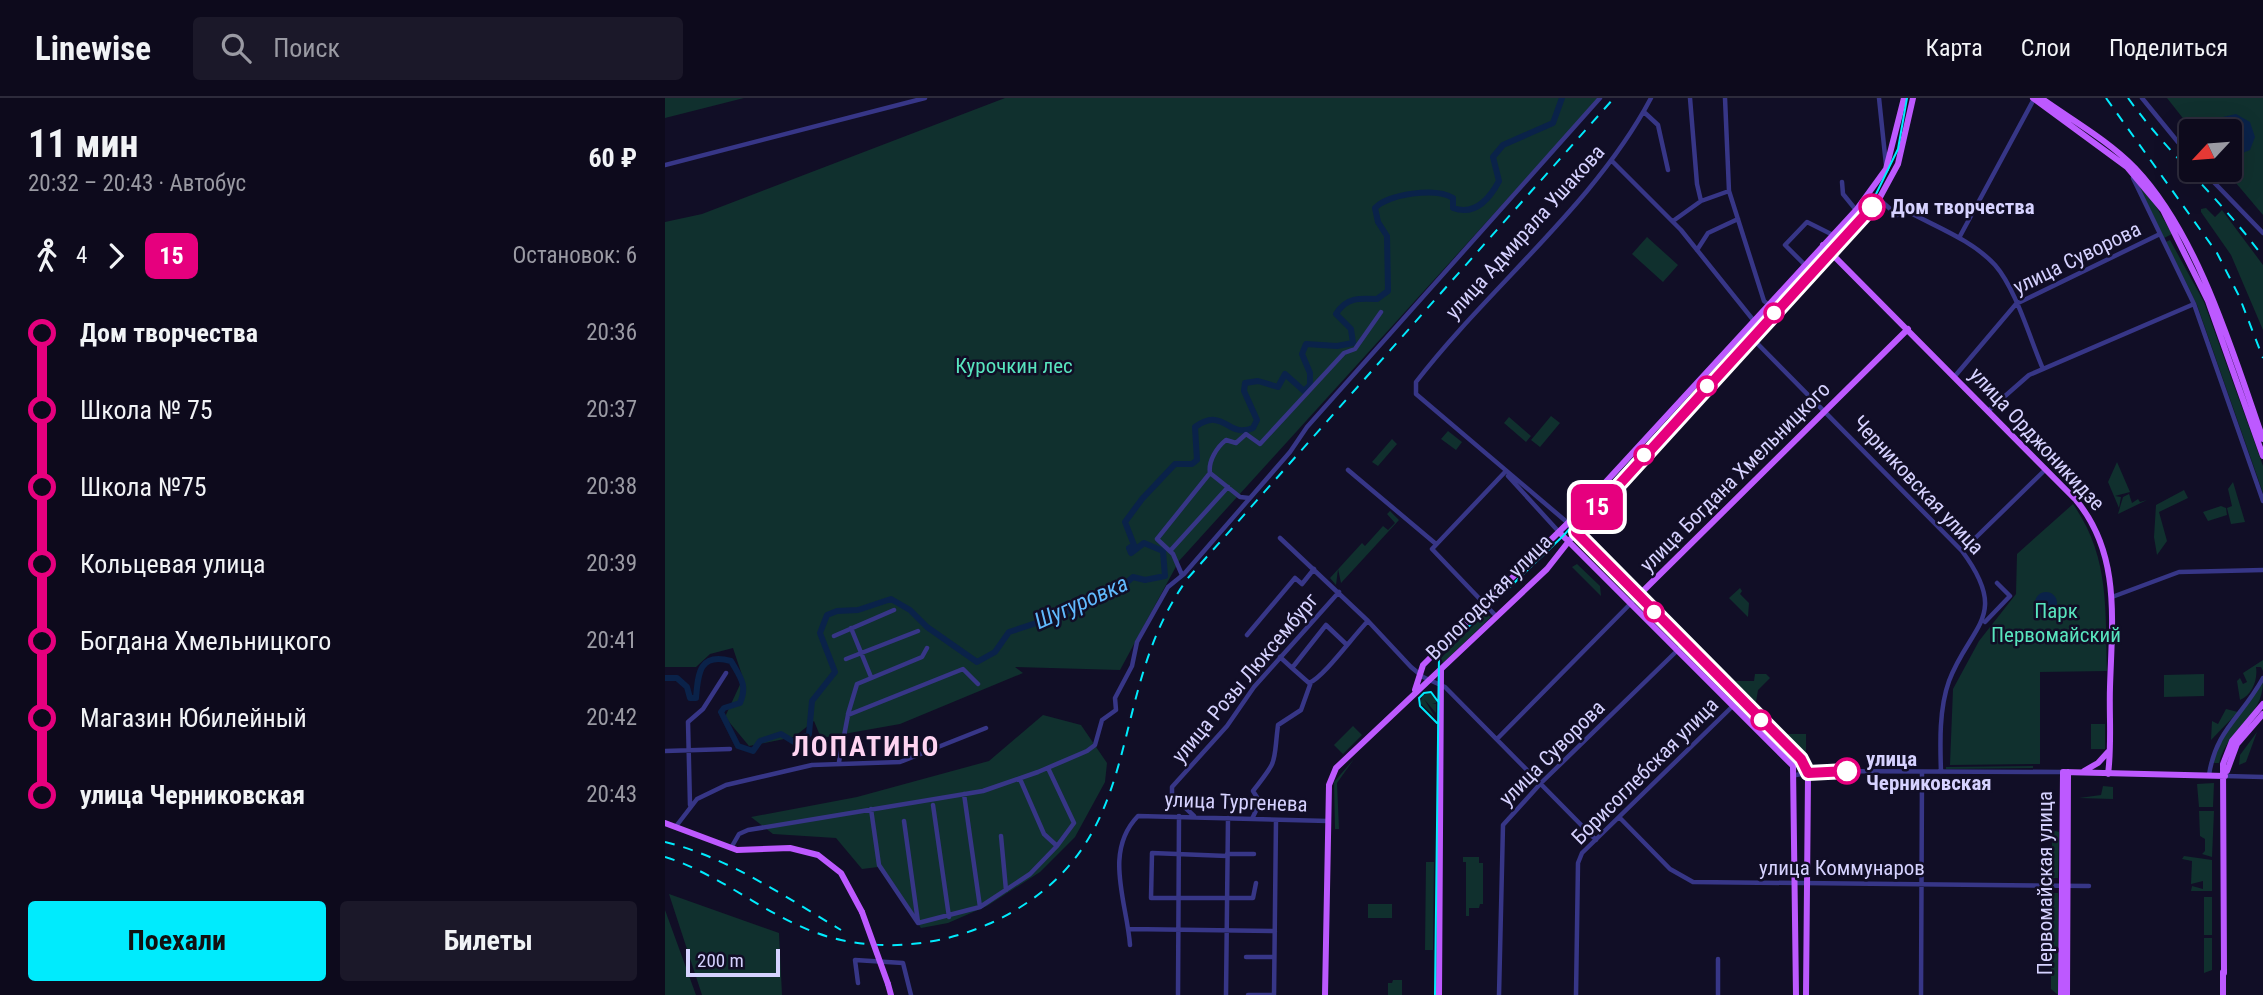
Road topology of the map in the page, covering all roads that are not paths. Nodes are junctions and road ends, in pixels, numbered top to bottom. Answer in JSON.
{"nodes":[{"id":1,"x":925,"y":98,"type":"edge"},
{"id":2,"x":1600,"y":98,"type":"edge"},
{"id":3,"x":1651,"y":98,"type":"edge"},
{"id":4,"x":1690,"y":98,"type":"edge"},
{"id":5,"x":1725,"y":98,"type":"edge"},
{"id":6,"x":1879,"y":98,"type":"edge"},
{"id":7,"x":1904,"y":98,"type":"edge"},
{"id":8,"x":1913,"y":98,"type":"edge"},
{"id":9,"x":2034,"y":98,"type":"edge"},
{"id":10,"x":2041,"y":98,"type":"edge"},
{"id":11,"x":2143,"y":98,"type":"edge"},
{"id":12,"x":1644,"y":112,"type":"junction"},
{"id":13,"x":2179,"y":143,"type":"edge"},
{"id":14,"x":1612,"y":162,"type":"junction"},
{"id":15,"x":665,"y":165,"type":"edge"},
{"id":16,"x":2127,"y":167,"type":"junction"},
{"id":17,"x":1886,"y":169,"type":"junction"},
{"id":18,"x":1668,"y":170,"type":"dead end"},
{"id":19,"x":1842,"y":182,"type":"dead end"},
{"id":20,"x":2214,"y":182,"type":"edge"},
{"id":21,"x":1729,"y":191,"type":"junction"},
{"id":22,"x":1879,"y":199,"type":"junction"},
{"id":23,"x":1701,"y":201,"type":"junction"},
{"id":24,"x":1856,"y":210,"type":"junction"},
{"id":25,"x":1738,"y":219,"type":"junction"},
{"id":26,"x":1673,"y":221,"type":"junction"},
{"id":27,"x":2263,"y":233,"type":"edge"},
{"id":28,"x":2160,"y":234,"type":"junction"},
{"id":29,"x":1833,"y":235,"type":"junction"},
{"id":30,"x":1959,"y":238,"type":"junction"},
{"id":31,"x":1823,"y":245,"type":"junction"},
{"id":32,"x":1697,"y":250,"type":"junction"},
{"id":33,"x":1831,"y":252,"type":"junction"},
{"id":34,"x":1805,"y":265,"type":"junction"},
{"id":35,"x":1812,"y":272,"type":"junction"},
{"id":36,"x":2015,"y":304,"type":"junction"},
{"id":37,"x":2194,"y":304,"type":"junction"},
{"id":38,"x":1769,"y":305,"type":"junction"},
{"id":39,"x":1381,"y":312,"type":"dead end"},
{"id":40,"x":1756,"y":319,"type":"junction"},
{"id":41,"x":1908,"y":329,"type":"junction"},
{"id":42,"x":1745,"y":331,"type":"junction"},
{"id":43,"x":1752,"y":338,"type":"junction"},
{"id":44,"x":2043,"y":369,"type":"junction"},
{"id":45,"x":1955,"y":376,"type":"junction"},
{"id":46,"x":1827,"y":411,"type":"junction"},
{"id":47,"x":1989,"y":411,"type":"junction"},
{"id":48,"x":2263,"y":439,"type":"edge"},
{"id":49,"x":2263,"y":456,"type":"edge"},
{"id":50,"x":2046,"y":469,"type":"junction"},
{"id":51,"x":1348,"y":470,"type":"dead end"},
{"id":52,"x":1505,"y":471,"type":"junction"},
{"id":53,"x":1210,"y":473,"type":"junction"},
{"id":54,"x":1228,"y":487,"type":"junction"},
{"id":55,"x":1249,"y":498,"type":"junction"},
{"id":56,"x":2263,"y":501,"type":"edge"},
{"id":57,"x":1568,"y":523,"type":"junction"},
{"id":58,"x":1559,"y":532,"type":"junction"},
{"id":59,"x":1576,"y":532,"type":"junction"},
{"id":60,"x":1280,"y":538,"type":"dead end"},
{"id":61,"x":1569,"y":542,"type":"junction"},
{"id":62,"x":1434,"y":547,"type":"junction"},
{"id":63,"x":1170,"y":551,"type":"junction"},
{"id":64,"x":1962,"y":551,"type":"junction"},
{"id":65,"x":1314,"y":569,"type":"junction"},
{"id":66,"x":2263,"y":570,"type":"edge"},
{"id":67,"x":1182,"y":575,"type":"junction"},
{"id":68,"x":1997,"y":583,"type":"dead end"},
{"id":69,"x":1339,"y":592,"type":"junction"},
{"id":70,"x":1638,"y":596,"type":"junction"},
{"id":71,"x":2112,"y":597,"type":"junction"},
{"id":72,"x":1631,"y":603,"type":"junction"},
{"id":73,"x":1484,"y":605,"type":"junction"},
{"id":74,"x":894,"y":610,"type":"dead end"},
{"id":75,"x":1496,"y":616,"type":"junction"},
{"id":76,"x":1368,"y":621,"type":"junction"},
{"id":77,"x":1982,"y":625,"type":"junction"},
{"id":78,"x":852,"y":628,"type":"junction"},
{"id":79,"x":918,"y":631,"type":"dead end"},
{"id":80,"x":1247,"y":635,"type":"dead end"},
{"id":81,"x":834,"y":636,"type":"dead end"},
{"id":82,"x":1685,"y":643,"type":"junction"},
{"id":83,"x":1346,"y":644,"type":"junction"},
{"id":84,"x":927,"y":648,"type":"dead end"},
{"id":85,"x":1678,"y":649,"type":"junction"},
{"id":86,"x":862,"y":653,"type":"junction"},
{"id":87,"x":1280,"y":657,"type":"junction"},
{"id":88,"x":846,"y":659,"type":"dead end"},
{"id":89,"x":1292,"y":668,"type":"junction"},
{"id":90,"x":1441,"y":670,"type":"junction"},
{"id":91,"x":726,"y":673,"type":"dead end"},
{"id":92,"x":1420,"y":675,"type":"junction"},
{"id":93,"x":871,"y":677,"type":"junction"},
{"id":94,"x":2263,"y":678,"type":"edge"},
{"id":95,"x":1429,"y":681,"type":"junction"},
{"id":96,"x":1311,"y":682,"type":"junction"},
{"id":97,"x":978,"y":684,"type":"dead end"},
{"id":98,"x":1440,"y":684,"type":"junction"},
{"id":99,"x":1414,"y":691,"type":"junction"},
{"id":100,"x":1740,"y":699,"type":"junction"},
{"id":101,"x":2263,"y":704,"type":"edge"},
{"id":102,"x":1732,"y":707,"type":"junction"},
{"id":103,"x":2263,"y":714,"type":"edge"},
{"id":104,"x":848,"y":715,"type":"junction"},
{"id":105,"x":986,"y":727,"type":"dead end"},
{"id":106,"x":1497,"y":738,"type":"junction"},
{"id":107,"x":730,"y":749,"type":"dead end"},
{"id":108,"x":689,"y":750,"type":"junction"},
{"id":109,"x":2109,"y":750,"type":"junction"},
{"id":110,"x":665,"y":751,"type":"edge"},
{"id":111,"x":839,"y":762,"type":"junction"},
{"id":112,"x":1048,"y":768,"type":"junction"},
{"id":113,"x":1922,"y":772,"type":"junction"},
{"id":114,"x":1941,"y":772,"type":"junction"},
{"id":115,"x":2065,"y":772,"type":"junction"},
{"id":116,"x":2081,"y":772,"type":"junction"},
{"id":117,"x":1808,"y":773,"type":"junction"},
{"id":118,"x":2108,"y":774,"type":"junction"},
{"id":119,"x":1796,"y":775,"type":"junction"},
{"id":120,"x":2209,"y":775,"type":"junction"},
{"id":121,"x":2225,"y":776,"type":"junction"},
{"id":122,"x":2263,"y":776,"type":"edge"},
{"id":123,"x":1020,"y":779,"type":"junction"},
{"id":124,"x":1541,"y":783,"type":"junction"},
{"id":125,"x":964,"y":794,"type":"junction"},
{"id":126,"x":690,"y":805,"type":"junction"},
{"id":127,"x":933,"y":805,"type":"dead end"},
{"id":128,"x":871,"y":809,"type":"junction"},
{"id":129,"x":1178,"y":816,"type":"junction"},
{"id":130,"x":1195,"y":817,"type":"junction"},
{"id":131,"x":1228,"y":818,"type":"junction"},
{"id":132,"x":1620,"y":818,"type":"junction"},
{"id":133,"x":1252,"y":819,"type":"junction"},
{"id":134,"x":1276,"y":820,"type":"junction"},
{"id":135,"x":904,"y":821,"type":"dead end"},
{"id":136,"x":1328,"y":821,"type":"junction"},
{"id":137,"x":665,"y":822,"type":"edge"},
{"id":138,"x":677,"y":825,"type":"junction"},
{"id":139,"x":1001,"y":836,"type":"dead end"},
{"id":140,"x":1596,"y":840,"type":"junction"},
{"id":141,"x":1057,"y":846,"type":"junction"},
{"id":142,"x":731,"y":848,"type":"junction"},
{"id":143,"x":1254,"y":854,"type":"dead end"},
{"id":144,"x":1180,"y":855,"type":"junction"},
{"id":145,"x":1227,"y":855,"type":"junction"},
{"id":146,"x":1256,"y":883,"type":"dead end"},
{"id":147,"x":1797,"y":884,"type":"junction"},
{"id":148,"x":1806,"y":884,"type":"junction"},
{"id":149,"x":1921,"y":884,"type":"junction"},
{"id":150,"x":2064,"y":885,"type":"junction"},
{"id":151,"x":2089,"y":886,"type":"dead end"},
{"id":152,"x":1006,"y":891,"type":"junction"},
{"id":153,"x":1179,"y":897,"type":"junction"},
{"id":154,"x":1228,"y":899,"type":"junction"},
{"id":155,"x":980,"y":907,"type":"junction"},
{"id":156,"x":949,"y":917,"type":"junction"},
{"id":157,"x":918,"y":923,"type":"junction"},
{"id":158,"x":1129,"y":929,"type":"junction"},
{"id":159,"x":1179,"y":930,"type":"junction"},
{"id":160,"x":1226,"y":930,"type":"junction"},
{"id":161,"x":1275,"y":931,"type":"junction"},
{"id":162,"x":1130,"y":946,"type":"dead end"},
{"id":163,"x":1246,"y":957,"type":"dead end"},
{"id":164,"x":1274,"y":957,"type":"junction"},
{"id":165,"x":1718,"y":959,"type":"dead end"},
{"id":166,"x":857,"y":984,"type":"dead end"},
{"id":167,"x":891,"y":995,"type":"edge"},
{"id":168,"x":911,"y":995,"type":"edge"},
{"id":169,"x":1178,"y":995,"type":"edge"},
{"id":170,"x":1226,"y":995,"type":"edge"},
{"id":171,"x":1248,"y":995,"type":"edge"},
{"id":172,"x":1274,"y":995,"type":"edge"},
{"id":173,"x":1325,"y":995,"type":"edge"},
{"id":174,"x":1439,"y":995,"type":"edge"},
{"id":175,"x":1499,"y":995,"type":"edge"},
{"id":176,"x":1576,"y":995,"type":"edge"},
{"id":177,"x":1718,"y":995,"type":"edge"},
{"id":178,"x":1796,"y":995,"type":"edge"},
{"id":179,"x":1806,"y":995,"type":"edge"},
{"id":180,"x":1921,"y":995,"type":"edge"},
{"id":181,"x":2064,"y":995,"type":"edge"},
{"id":182,"x":2224,"y":995,"type":"edge"}],
"edges":[{"from":1,"to":15,"type":"street"},
{"from":2,"to":55,"type":"street"},
{"from":3,"to":12,"type":"street","name":"улица Адмирала Ушакова"},
{"from":4,"to":23,"type":"street"},
{"from":5,"to":21,"type":"street"},
{"from":6,"to":17,"type":"street"},
{"from":7,"to":17,"type":"main road","name":"Вологодская улица"},
{"from":8,"to":22,"type":"main road","name":"Вологодская улица"},
{"from":9,"to":16,"type":"main road"},
{"from":9,"to":30,"type":"street"},
{"from":10,"to":48,"type":"main road"},
{"from":11,"to":13,"type":"street"},
{"from":12,"to":14,"type":"street","name":"улица Адмирала Ушакова"},
{"from":12,"to":18,"type":"street"},
{"from":14,"to":26,"type":"street"},
{"from":14,"to":52,"type":"street","name":"улица Адмирала Ушакова"},
{"from":16,"to":28,"type":"street"},
{"from":16,"to":49,"type":"main road"},
{"from":17,"to":24,"type":"main road","name":"Вологодская улица"},
{"from":19,"to":24,"type":"street"},
{"from":20,"to":27,"type":"street"},
{"from":21,"to":23,"type":"street"},
{"from":21,"to":25,"type":"street"},
{"from":22,"to":30,"type":"street"},
{"from":22,"to":33,"type":"main road","name":"Вологодская улица"},
{"from":23,"to":26,"type":"street"},
{"from":24,"to":29,"type":"main road","name":"Вологодская улица"},
{"from":25,"to":32,"type":"street"},
{"from":25,"to":38,"type":"street"},
{"from":26,"to":32,"type":"street"},
{"from":28,"to":36,"type":"street","name":"улица Суворова"},
{"from":28,"to":37,"type":"street"},
{"from":29,"to":31,"type":"main road","name":"Вологодская улица"},
{"from":29,"to":34,"type":"street"},
{"from":30,"to":36,"type":"street"},
{"from":31,"to":33,"type":"main road","name":"улица Орджоникидзе"},
{"from":31,"to":34,"type":"main road","name":"Вологодская улица"},
{"from":32,"to":40,"type":"street"},
{"from":33,"to":35,"type":"main road","name":"Вологодская улица"},
{"from":33,"to":41,"type":"main road","name":"улица Орджоникидзе"},
{"from":34,"to":35,"type":"street"},
{"from":34,"to":38,"type":"main road","name":"Вологодская улица"},
{"from":35,"to":43,"type":"main road","name":"Вологодская улица"},
{"from":36,"to":44,"type":"street"},
{"from":36,"to":45,"type":"street","name":"улица Суворова"},
{"from":37,"to":44,"type":"street"},
{"from":37,"to":56,"type":"street"},
{"from":38,"to":40,"type":"main road","name":"Вологодская улица"},
{"from":39,"to":53,"type":"street"},
{"from":40,"to":42,"type":"main road","name":"Вологодская улица"},
{"from":41,"to":45,"type":"main road","name":"улица Орджоникидзе"},
{"from":41,"to":46,"type":"main road","name":"улица Богдана Хмельницкого"},
{"from":42,"to":43,"type":"street","name":"Черниковская улица"},
{"from":42,"to":57,"type":"main road","name":"Вологодская улица"},
{"from":43,"to":46,"type":"street","name":"Черниковская улица"},
{"from":43,"to":59,"type":"main road","name":"Вологодская улица"},
{"from":44,"to":47,"type":"street"},
{"from":45,"to":47,"type":"main road","name":"улица Орджоникидзе"},
{"from":46,"to":64,"type":"street","name":"Черниковская улица"},
{"from":46,"to":70,"type":"main road","name":"улица Богдана Хмельницкого"},
{"from":47,"to":50,"type":"main road","name":"улица Орджоникидзе"},
{"from":50,"to":64,"type":"street"},
{"from":50,"to":71,"type":"main road","name":"улица Орджоникидзе"},
{"from":51,"to":62,"type":"street"},
{"from":52,"to":57,"type":"street"},
{"from":52,"to":58,"type":"street"},
{"from":52,"to":62,"type":"street"},
{"from":53,"to":54,"type":"street"},
{"from":53,"to":63,"type":"street"},
{"from":54,"to":55,"type":"street"},
{"from":54,"to":63,"type":"street"},
{"from":55,"to":67,"type":"street"},
{"from":57,"to":58,"type":"main road","name":"Вологодская улица"},
{"from":57,"to":59,"type":"main road"},
{"from":58,"to":61,"type":"main road"},
{"from":58,"to":73,"type":"main road","name":"Вологодская улица"},
{"from":59,"to":61,"type":"main road","name":"Вологодская улица"},
{"from":59,"to":70,"type":"main road"},
{"from":60,"to":65,"type":"street"},
{"from":61,"to":72,"type":"main road"},
{"from":61,"to":75,"type":"main road","name":"Вологодская улица"},
{"from":62,"to":73,"type":"street"},
{"from":63,"to":67,"type":"street"},
{"from":64,"to":77,"type":"street","name":"Черниковская улица"},
{"from":65,"to":69,"type":"street"},
{"from":65,"to":80,"type":"street"},
{"from":66,"to":71,"type":"street"},
{"from":67,"to":112,"type":"street"},
{"from":68,"to":77,"type":"street"},
{"from":69,"to":76,"type":"street"},
{"from":69,"to":87,"type":"street","name":"улица Розы Люксембург"},
{"from":70,"to":72,"type":"street","name":"улица Богдана Хмельницкого"},
{"from":70,"to":82,"type":"main road"},
{"from":71,"to":109,"type":"main road","name":"улица Орджоникидзе"},
{"from":72,"to":85,"type":"main road"},
{"from":72,"to":106,"type":"street","name":"улица Богдана Хмельницкого"},
{"from":73,"to":75,"type":"street"},
{"from":73,"to":92,"type":"main road","name":"Вологодская улица"},
{"from":74,"to":78,"type":"street"},
{"from":75,"to":90,"type":"main road","name":"Вологодская улица"},
{"from":76,"to":83,"type":"street"},
{"from":76,"to":92,"type":"street"},
{"from":77,"to":114,"type":"street","name":"Черниковская улица"},
{"from":78,"to":81,"type":"street"},
{"from":78,"to":86,"type":"street"},
{"from":79,"to":86,"type":"street"},
{"from":82,"to":85,"type":"street","name":"улица Суворова"},
{"from":82,"to":100,"type":"main road"},
{"from":83,"to":89,"type":"street"},
{"from":83,"to":96,"type":"street"},
{"from":84,"to":93,"type":"street"},
{"from":85,"to":102,"type":"main road"},
{"from":85,"to":124,"type":"street","name":"улица Суворова"},
{"from":86,"to":88,"type":"street"},
{"from":86,"to":93,"type":"street"},
{"from":87,"to":89,"type":"street"},
{"from":87,"to":130,"type":"street","name":"улица Розы Люксембург"},
{"from":89,"to":96,"type":"street"},
{"from":90,"to":95,"type":"main road","name":"Вологодская улица"},
{"from":90,"to":98,"type":"main road"},
{"from":91,"to":108,"type":"street"},
{"from":92,"to":95,"type":"street"},
{"from":92,"to":99,"type":"main road","name":"Вологодская улица"},
{"from":93,"to":104,"type":"street"},
{"from":94,"to":120,"type":"street"},
{"from":95,"to":98,"type":"street"},
{"from":95,"to":99,"type":"main road","name":"Вологодская улица"},
{"from":96,"to":133,"type":"street"},
{"from":97,"to":104,"type":"street"},
{"from":98,"to":106,"type":"street"},
{"from":98,"to":174,"type":"main road"},
{"from":99,"to":136,"type":"main road","name":"Вологодская улица"},
{"from":100,"to":102,"type":"street","name":"Борисоглебская улица"},
{"from":100,"to":117,"type":"main road"},
{"from":101,"to":121,"type":"main road"},
{"from":102,"to":119,"type":"main road"},
{"from":102,"to":132,"type":"street","name":"Борисоглебская улица"},
{"from":103,"to":121,"type":"main road"},
{"from":104,"to":111,"type":"street"},
{"from":105,"to":111,"type":"street"},
{"from":106,"to":124,"type":"street"},
{"from":107,"to":108,"type":"street"},
{"from":108,"to":110,"type":"street"},
{"from":108,"to":126,"type":"street"},
{"from":109,"to":116,"type":"main road"},
{"from":109,"to":118,"type":"main road","name":"улица Орджоникидзе"},
{"from":111,"to":126,"type":"street"},
{"from":112,"to":123,"type":"street"},
{"from":112,"to":141,"type":"street"},
{"from":113,"to":114,"type":"street"},
{"from":113,"to":117,"type":"street"},
{"from":113,"to":149,"type":"street"},
{"from":114,"to":115,"type":"street"},
{"from":115,"to":116,"type":"main road"},
{"from":115,"to":150,"type":"main road","name":"Первомайская улица"},
{"from":116,"to":118,"type":"main road"},
{"from":117,"to":119,"type":"street"},
{"from":117,"to":148,"type":"main road"},
{"from":118,"to":120,"type":"main road"},
{"from":119,"to":147,"type":"main road"},
{"from":120,"to":121,"type":"main road"},
{"from":121,"to":122,"type":"street"},
{"from":121,"to":182,"type":"main road"},
{"from":123,"to":125,"type":"street"},
{"from":123,"to":141,"type":"street"},
{"from":124,"to":140,"type":"street"},
{"from":124,"to":175,"type":"street","name":"улица Суворова"},
{"from":125,"to":128,"type":"street"},
{"from":125,"to":155,"type":"street"},
{"from":126,"to":138,"type":"street"},
{"from":127,"to":156,"type":"street"},
{"from":128,"to":142,"type":"street"},
{"from":128,"to":157,"type":"street"},
{"from":129,"to":130,"type":"street","name":"улица Тургенева"},
{"from":129,"to":144,"type":"street"},
{"from":129,"to":158,"type":"street","name":"улица Тургенева"},
{"from":130,"to":131,"type":"street","name":"улица Тургенева"},
{"from":131,"to":133,"type":"street","name":"улица Тургенева"},
{"from":131,"to":145,"type":"street"},
{"from":132,"to":140,"type":"street","name":"Борисоглебская улица"},
{"from":132,"to":147,"type":"street","name":"улица Коммунаров"},
{"from":133,"to":134,"type":"street","name":"улица Тургенева"},
{"from":134,"to":136,"type":"street","name":"улица Тургенева"},
{"from":134,"to":161,"type":"street"},
{"from":135,"to":157,"type":"street"},
{"from":136,"to":173,"type":"main road","name":"Вологодская улица"},
{"from":137,"to":138,"type":"main road"},
{"from":138,"to":142,"type":"main road"},
{"from":139,"to":152,"type":"street"},
{"from":140,"to":176,"type":"street","name":"Борисоглебская улица"},
{"from":141,"to":152,"type":"street"},
{"from":142,"to":167,"type":"main road","bridge":true},
{"from":143,"to":145,"type":"street"},
{"from":144,"to":145,"type":"street"},
{"from":144,"to":153,"type":"street"},
{"from":144,"to":153,"type":"street"},
{"from":145,"to":154,"type":"street"},
{"from":146,"to":154,"type":"street"},
{"from":147,"to":148,"type":"street","name":"улица Коммунаров"},
{"from":147,"to":178,"type":"main road"},
{"from":148,"to":149,"type":"street","name":"улица Коммунаров"},
{"from":148,"to":179,"type":"main road"},
{"from":149,"to":150,"type":"street","name":"улица Коммунаров"},
{"from":149,"to":180,"type":"street"},
{"from":150,"to":151,"type":"street","name":"улица Коммунаров"},
{"from":150,"to":181,"type":"main road","name":"Первомайская улица"},
{"from":152,"to":155,"type":"street"},
{"from":153,"to":154,"type":"street"},
{"from":153,"to":159,"type":"street"},
{"from":154,"to":160,"type":"street"},
{"from":155,"to":156,"type":"street"},
{"from":156,"to":157,"type":"street"},
{"from":158,"to":159,"type":"street"},
{"from":158,"to":162,"type":"street"},
{"from":159,"to":160,"type":"street"},
{"from":159,"to":169,"type":"street"},
{"from":160,"to":161,"type":"street"},
{"from":160,"to":170,"type":"street"},
{"from":161,"to":164,"type":"street"},
{"from":163,"to":164,"type":"street"},
{"from":164,"to":172,"type":"street"},
{"from":165,"to":177,"type":"street"},
{"from":166,"to":168,"type":"street"},
{"from":171,"to":172,"type":"street"}]}
